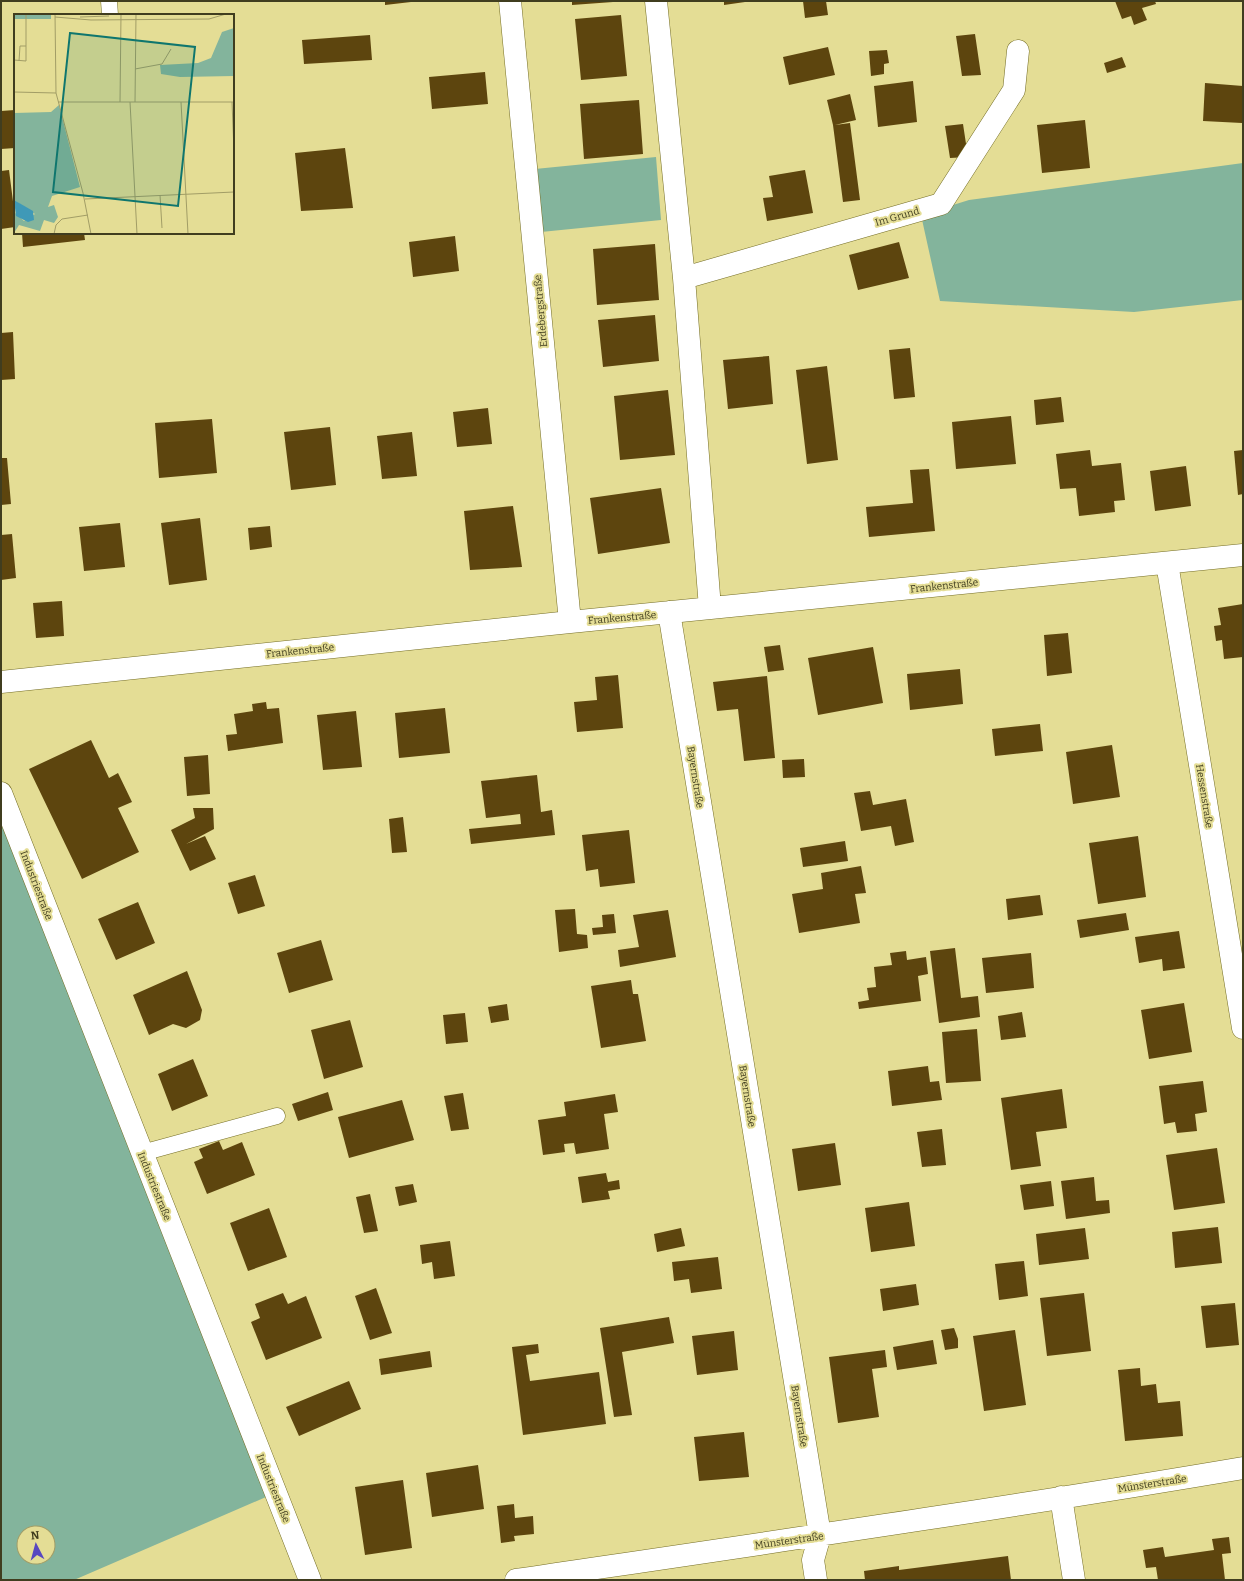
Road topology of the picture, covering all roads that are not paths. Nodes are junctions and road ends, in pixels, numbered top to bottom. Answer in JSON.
{"nodes":[{"id":1,"x":109,"y":1,"type":"edge"},
{"id":2,"x":510,"y":1,"type":"edge"},
{"id":3,"x":656,"y":1,"type":"edge"},
{"id":4,"x":110,"y":14,"type":"edge"},
{"id":5,"x":1018,"y":51,"type":"dead end"},
{"id":6,"x":684,"y":278,"type":"junction"},
{"id":7,"x":1243,"y":555,"type":"edge"},
{"id":8,"x":1167,"y":563,"type":"junction"},
{"id":9,"x":710,"y":608,"type":"junction"},
{"id":10,"x":669,"y":612,"type":"junction"},
{"id":11,"x":570,"y":622,"type":"junction"},
{"id":12,"x":1,"y":682,"type":"edge"},
{"id":13,"x":1,"y":792,"type":"edge"},
{"id":14,"x":1243,"y":1028,"type":"edge"},
{"id":15,"x":277,"y":1116,"type":"dead end"},
{"id":16,"x":142,"y":1153,"type":"junction"},
{"id":17,"x":1243,"y":1468,"type":"edge"},
{"id":18,"x":1061,"y":1497,"type":"junction"},
{"id":19,"x":820,"y":1535,"type":"junction"},
{"id":20,"x":310,"y":1580,"type":"edge"},
{"id":21,"x":516,"y":1580,"type":"edge"},
{"id":22,"x":816,"y":1580,"type":"edge"},
{"id":23,"x":1074,"y":1580,"type":"edge"}],
"edges":[{"from":1,"to":4,"type":"lane"},
{"from":2,"to":11,"type":"street","name":"Erdebergstraße"},
{"from":3,"to":6,"type":"street"},
{"from":5,"to":6,"type":"street","name":"Im Grund"},
{"from":6,"to":9,"type":"street"},
{"from":7,"to":8,"type":"street","name":"Frankenstraße"},
{"from":8,"to":9,"type":"street","name":"Frankenstraße"},
{"from":8,"to":14,"type":"street","name":"Hessenstraße"},
{"from":9,"to":10,"type":"street","name":"Frankenstraße"},
{"from":10,"to":11,"type":"street","name":"Frankenstraße"},
{"from":10,"to":19,"type":"street","name":"Bayernstraße"},
{"from":11,"to":12,"type":"street","name":"Frankenstraße"},
{"from":13,"to":16,"type":"street","name":"Industriestraße"},
{"from":15,"to":16,"type":"lane"},
{"from":16,"to":20,"type":"street","name":"Industriestraße"},
{"from":17,"to":18,"type":"street","name":"Münsterstraße"},
{"from":18,"to":19,"type":"street","name":"Münsterstraße"},
{"from":18,"to":23,"type":"street"},
{"from":19,"to":21,"type":"street","name":"Münsterstraße"},
{"from":19,"to":22,"type":"street","name":"Bayernstraße"}]}
